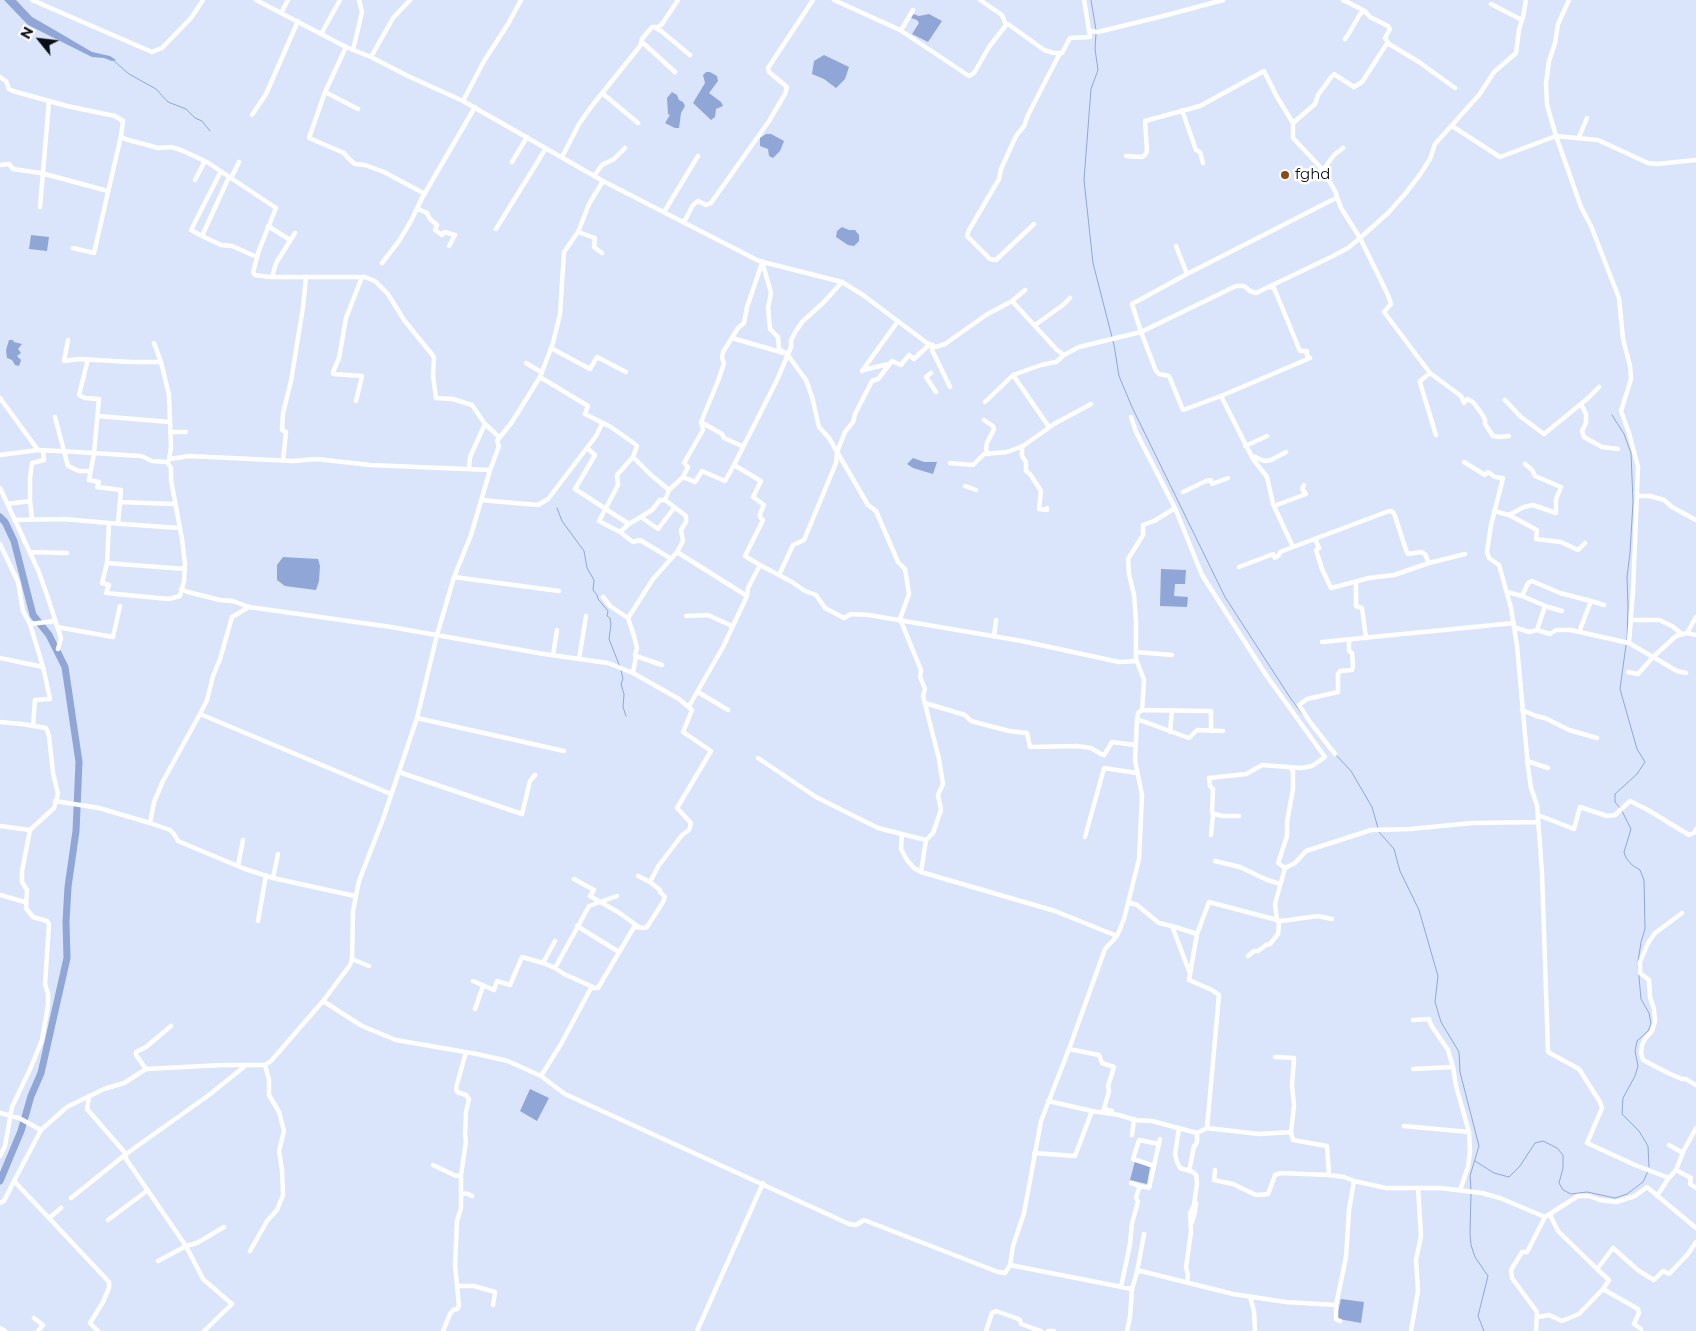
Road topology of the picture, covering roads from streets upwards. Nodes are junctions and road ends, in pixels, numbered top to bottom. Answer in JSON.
{"nodes":[{"id":1,"x":32,"y":0,"type":"edge"},
{"id":2,"x":203,"y":0,"type":"edge"},
{"id":3,"x":256,"y":0,"type":"edge"},
{"id":4,"x":288,"y":0,"type":"edge"},
{"id":5,"x":340,"y":0,"type":"edge"},
{"id":6,"x":359,"y":0,"type":"edge"},
{"id":7,"x":410,"y":0,"type":"edge"},
{"id":8,"x":521,"y":0,"type":"edge"},
{"id":9,"x":678,"y":0,"type":"edge"},
{"id":10,"x":813,"y":0,"type":"edge"},
{"id":11,"x":834,"y":0,"type":"edge"},
{"id":12,"x":980,"y":0,"type":"edge"},
{"id":13,"x":1084,"y":0,"type":"edge"},
{"id":14,"x":1223,"y":0,"type":"edge"},
{"id":15,"x":1343,"y":0,"type":"edge"},
{"id":16,"x":1526,"y":0,"type":"edge"},
{"id":17,"x":1569,"y":0,"type":"edge"},
{"id":18,"x":1490,"y":4,"type":"dead end"},
{"id":19,"x":913,"y":10,"type":"dead end"},
{"id":20,"x":1365,"y":11,"type":"junction"},
{"id":21,"x":281,"y":13,"type":"junction"},
{"id":22,"x":1522,"y":20,"type":"junction"},
{"id":23,"x":298,"y":21,"type":"junction"},
{"id":24,"x":1006,"y":25,"type":"junction"},
{"id":25,"x":652,"y":27,"type":"junction"},
{"id":26,"x":900,"y":30,"type":"junction"},
{"id":27,"x":1090,"y":32,"type":"junction"},
{"id":28,"x":321,"y":34,"type":"junction"},
{"id":29,"x":1344,"y":39,"type":"dead end"},
{"id":30,"x":642,"y":42,"type":"junction"},
{"id":31,"x":1389,"y":44,"type":"junction"},
{"id":32,"x":346,"y":47,"type":"junction"},
{"id":33,"x":353,"y":50,"type":"junction"},
{"id":34,"x":1060,"y":53,"type":"junction"},
{"id":35,"x":690,"y":55,"type":"dead end"},
{"id":36,"x":371,"y":57,"type":"junction"},
{"id":37,"x":675,"y":72,"type":"dead end"},
{"id":38,"x":0,"y":77,"type":"edge"},
{"id":39,"x":1455,"y":88,"type":"dead end"},
{"id":40,"x":325,"y":92,"type":"junction"},
{"id":41,"x":602,"y":93,"type":"junction"},
{"id":42,"x":49,"y":101,"type":"junction"},
{"id":43,"x":463,"y":101,"type":"junction"},
{"id":44,"x":475,"y":107,"type":"junction"},
{"id":45,"x":358,"y":109,"type":"dead end"},
{"id":46,"x":1182,"y":110,"type":"junction"},
{"id":47,"x":252,"y":115,"type":"dead end"},
{"id":48,"x":1587,"y":118,"type":"dead end"},
{"id":49,"x":638,"y":123,"type":"dead end"},
{"id":50,"x":1293,"y":123,"type":"junction"},
{"id":51,"x":1452,"y":126,"type":"junction"},
{"id":52,"x":121,"y":136,"type":"junction"},
{"id":53,"x":1556,"y":136,"type":"junction"},
{"id":54,"x":1579,"y":137,"type":"junction"},
{"id":55,"x":527,"y":138,"type":"junction"},
{"id":56,"x":546,"y":148,"type":"junction"},
{"id":57,"x":625,"y":148,"type":"dead end"},
{"id":58,"x":1343,"y":148,"type":"dead end"},
{"id":59,"x":698,"y":156,"type":"dead end"},
{"id":60,"x":1126,"y":156,"type":"dead end"},
{"id":61,"x":562,"y":157,"type":"junction"},
{"id":62,"x":1696,"y":160,"type":"edge"},
{"id":63,"x":205,"y":161,"type":"junction"},
{"id":64,"x":239,"y":162,"type":"dead end"},
{"id":65,"x":512,"y":162,"type":"dead end"},
{"id":66,"x":1203,"y":163,"type":"dead end"},
{"id":67,"x":0,"y":165,"type":"edge"},
{"id":68,"x":1323,"y":170,"type":"junction"},
{"id":69,"x":221,"y":171,"type":"junction"},
{"id":70,"x":44,"y":175,"type":"junction"},
{"id":71,"x":594,"y":176,"type":"junction"},
{"id":72,"x":230,"y":178,"type":"junction"},
{"id":73,"x":195,"y":180,"type":"dead end"},
{"id":74,"x":603,"y":181,"type":"junction"},
{"id":75,"x":108,"y":191,"type":"junction"},
{"id":76,"x":425,"y":194,"type":"junction"},
{"id":77,"x":1336,"y":198,"type":"junction"},
{"id":78,"x":40,"y":207,"type":"dead end"},
{"id":79,"x":418,"y":209,"type":"junction"},
{"id":80,"x":664,"y":212,"type":"junction"},
{"id":81,"x":684,"y":222,"type":"junction"},
{"id":82,"x":1034,"y":224,"type":"dead end"},
{"id":83,"x":268,"y":226,"type":"junction"},
{"id":84,"x":496,"y":229,"type":"dead end"},
{"id":85,"x":578,"y":232,"type":"junction"},
{"id":86,"x":295,"y":233,"type":"dead end"},
{"id":87,"x":202,"y":236,"type":"junction"},
{"id":88,"x":1360,"y":238,"type":"junction"},
{"id":89,"x":290,"y":240,"type":"junction"},
{"id":90,"x":449,"y":246,"type":"dead end"},
{"id":91,"x":1176,"y":246,"type":"dead end"},
{"id":92,"x":73,"y":248,"type":"dead end"},
{"id":93,"x":602,"y":253,"type":"dead end"},
{"id":94,"x":257,"y":257,"type":"junction"},
{"id":95,"x":762,"y":261,"type":"junction"},
{"id":96,"x":382,"y":263,"type":"dead end"},
{"id":97,"x":1187,"y":274,"type":"junction"},
{"id":98,"x":272,"y":277,"type":"junction"},
{"id":99,"x":306,"y":277,"type":"junction"},
{"id":100,"x":362,"y":277,"type":"junction"},
{"id":101,"x":842,"y":282,"type":"junction"},
{"id":102,"x":1270,"y":287,"type":"junction"},
{"id":103,"x":1025,"y":290,"type":"dead end"},
{"id":104,"x":1070,"y":298,"type":"dead end"},
{"id":105,"x":1012,"y":301,"type":"junction"},
{"id":106,"x":898,"y":321,"type":"junction"},
{"id":107,"x":1035,"y":325,"type":"junction"},
{"id":108,"x":1141,"y":332,"type":"junction"},
{"id":109,"x":732,"y":338,"type":"junction"},
{"id":110,"x":68,"y":340,"type":"dead end"},
{"id":111,"x":154,"y":343,"type":"dead end"},
{"id":112,"x":931,"y":345,"type":"junction"},
{"id":113,"x":551,"y":348,"type":"junction"},
{"id":114,"x":787,"y":354,"type":"junction"},
{"id":115,"x":1064,"y":355,"type":"junction"},
{"id":116,"x":88,"y":359,"type":"junction"},
{"id":117,"x":161,"y":362,"type":"junction"},
{"id":118,"x":526,"y":363,"type":"dead end"},
{"id":119,"x":890,"y":364,"type":"junction"},
{"id":120,"x":626,"y":372,"type":"dead end"},
{"id":121,"x":931,"y":373,"type":"dead end"},
{"id":122,"x":1430,"y":373,"type":"junction"},
{"id":123,"x":541,"y":374,"type":"junction"},
{"id":124,"x":1013,"y":375,"type":"junction"},
{"id":125,"x":950,"y":387,"type":"dead end"},
{"id":126,"x":1599,"y":387,"type":"dead end"},
{"id":127,"x":936,"y":392,"type":"dead end"},
{"id":128,"x":1221,"y":396,"type":"junction"},
{"id":129,"x":0,"y":398,"type":"edge"},
{"id":130,"x":1505,"y":400,"type":"dead end"},
{"id":131,"x":356,"y":401,"type":"dead end"},
{"id":132,"x":985,"y":402,"type":"dead end"},
{"id":133,"x":1091,"y":404,"type":"dead end"},
{"id":134,"x":1581,"y":404,"type":"junction"},
{"id":135,"x":98,"y":416,"type":"junction"},
{"id":136,"x":55,"y":417,"type":"dead end"},
{"id":137,"x":1131,"y":417,"type":"dead end"},
{"id":138,"x":984,"y":420,"type":"dead end"},
{"id":139,"x":170,"y":422,"type":"junction"},
{"id":140,"x":701,"y":422,"type":"junction"},
{"id":141,"x":484,"y":424,"type":"junction"},
{"id":142,"x":602,"y":424,"type":"junction"},
{"id":143,"x":1049,"y":427,"type":"junction"},
{"id":144,"x":170,"y":432,"type":"junction"},
{"id":145,"x":186,"y":432,"type":"dead end"},
{"id":146,"x":1436,"y":435,"type":"dead end"},
{"id":147,"x":1267,"y":436,"type":"dead end"},
{"id":148,"x":1509,"y":436,"type":"dead end"},
{"id":149,"x":499,"y":437,"type":"junction"},
{"id":150,"x":742,"y":446,"type":"junction"},
{"id":151,"x":1022,"y":446,"type":"junction"},
{"id":152,"x":1245,"y":446,"type":"junction"},
{"id":153,"x":587,"y":448,"type":"junction"},
{"id":154,"x":1618,"y":449,"type":"dead end"},
{"id":155,"x":41,"y":451,"type":"junction"},
{"id":156,"x":65,"y":452,"type":"junction"},
{"id":157,"x":837,"y":452,"type":"junction"},
{"id":158,"x":1286,"y":452,"type":"dead end"},
{"id":159,"x":94,"y":453,"type":"junction"},
{"id":160,"x":988,"y":454,"type":"junction"},
{"id":161,"x":1250,"y":454,"type":"junction"},
{"id":162,"x":0,"y":455,"type":"edge"},
{"id":163,"x":633,"y":457,"type":"junction"},
{"id":164,"x":168,"y":460,"type":"junction"},
{"id":165,"x":283,"y":460,"type":"junction"},
{"id":166,"x":1464,"y":462,"type":"dead end"},
{"id":167,"x":950,"y":463,"type":"dead end"},
{"id":168,"x":734,"y":464,"type":"junction"},
{"id":169,"x":1525,"y":464,"type":"dead end"},
{"id":170,"x":469,"y":469,"type":"junction"},
{"id":171,"x":490,"y":470,"type":"junction"},
{"id":172,"x":91,"y":471,"type":"junction"},
{"id":173,"x":683,"y":477,"type":"junction"},
{"id":174,"x":1228,"y":478,"type":"dead end"},
{"id":175,"x":1304,"y":485,"type":"dead end"},
{"id":176,"x":965,"y":486,"type":"dead end"},
{"id":177,"x":0,"y":488,"type":"edge"},
{"id":178,"x":669,"y":490,"type":"junction"},
{"id":179,"x":976,"y":490,"type":"dead end"},
{"id":180,"x":1183,"y":492,"type":"dead end"},
{"id":181,"x":1637,"y":496,"type":"junction"},
{"id":182,"x":481,"y":500,"type":"junction"},
{"id":183,"x":665,"y":500,"type":"junction"},
{"id":184,"x":30,"y":501,"type":"junction"},
{"id":185,"x":120,"y":502,"type":"junction"},
{"id":186,"x":7,"y":504,"type":"junction"},
{"id":187,"x":175,"y":504,"type":"junction"},
{"id":188,"x":1274,"y":506,"type":"junction"},
{"id":189,"x":674,"y":508,"type":"junction"},
{"id":190,"x":1047,"y":508,"type":"dead end"},
{"id":191,"x":1175,"y":508,"type":"junction"},
{"id":192,"x":606,"y":509,"type":"junction"},
{"id":193,"x":1494,"y":511,"type":"junction"},
{"id":194,"x":1508,"y":515,"type":"junction"},
{"id":195,"x":641,"y":517,"type":"junction"},
{"id":196,"x":32,"y":519,"type":"junction"},
{"id":197,"x":14,"y":520,"type":"junction"},
{"id":198,"x":1696,"y":520,"type":"edge"},
{"id":199,"x":109,"y":523,"type":"junction"},
{"id":200,"x":118,"y":524,"type":"junction"},
{"id":201,"x":630,"y":524,"type":"junction"},
{"id":202,"x":179,"y":528,"type":"junction"},
{"id":203,"x":620,"y":532,"type":"junction"},
{"id":204,"x":1315,"y":540,"type":"junction"},
{"id":205,"x":1585,"y":543,"type":"dead end"},
{"id":206,"x":0,"y":544,"type":"edge"},
{"id":207,"x":1293,"y":547,"type":"junction"},
{"id":208,"x":30,"y":552,"type":"junction"},
{"id":209,"x":677,"y":552,"type":"junction"},
{"id":210,"x":67,"y":553,"type":"dead end"},
{"id":211,"x":1465,"y":554,"type":"dead end"},
{"id":212,"x":670,"y":558,"type":"junction"},
{"id":213,"x":106,"y":563,"type":"junction"},
{"id":214,"x":1429,"y":563,"type":"junction"},
{"id":215,"x":760,"y":565,"type":"junction"},
{"id":216,"x":1239,"y":567,"type":"dead end"},
{"id":217,"x":185,"y":569,"type":"junction"},
{"id":218,"x":779,"y":575,"type":"junction"},
{"id":219,"x":454,"y":577,"type":"junction"},
{"id":220,"x":1356,"y":582,"type":"junction"},
{"id":221,"x":181,"y":589,"type":"junction"},
{"id":222,"x":559,"y":591,"type":"dead end"},
{"id":223,"x":1507,"y":592,"type":"junction"},
{"id":224,"x":747,"y":596,"type":"junction"},
{"id":225,"x":1522,"y":596,"type":"junction"},
{"id":226,"x":603,"y":597,"type":"dead end"},
{"id":227,"x":1591,"y":601,"type":"junction"},
{"id":228,"x":1604,"y":605,"type":"dead end"},
{"id":229,"x":120,"y":606,"type":"dead end"},
{"id":230,"x":1545,"y":606,"type":"junction"},
{"id":231,"x":249,"y":607,"type":"junction"},
{"id":232,"x":1562,"y":611,"type":"dead end"},
{"id":233,"x":586,"y":616,"type":"dead end"},
{"id":234,"x":686,"y":616,"type":"dead end"},
{"id":235,"x":1696,"y":617,"type":"edge"},
{"id":236,"x":628,"y":618,"type":"junction"},
{"id":237,"x":900,"y":619,"type":"junction"},
{"id":238,"x":996,"y":620,"type":"dead end"},
{"id":239,"x":1631,"y":620,"type":"junction"},
{"id":240,"x":55,"y":621,"type":"junction"},
{"id":241,"x":30,"y":624,"type":"junction"},
{"id":242,"x":1514,"y":625,"type":"junction"},
{"id":243,"x":57,"y":626,"type":"junction"},
{"id":244,"x":732,"y":626,"type":"junction"},
{"id":245,"x":1491,"y":626,"type":"dead end"},
{"id":246,"x":557,"y":630,"type":"dead end"},
{"id":247,"x":1537,"y":630,"type":"junction"},
{"id":248,"x":1579,"y":632,"type":"junction"},
{"id":249,"x":1684,"y":634,"type":"junction"},
{"id":250,"x":437,"y":635,"type":"junction"},
{"id":251,"x":1696,"y":635,"type":"edge"},
{"id":252,"x":994,"y":636,"type":"junction"},
{"id":253,"x":1366,"y":638,"type":"junction"},
{"id":254,"x":1353,"y":639,"type":"junction"},
{"id":255,"x":1322,"y":642,"type":"dead end"},
{"id":256,"x":1629,"y":643,"type":"junction"},
{"id":257,"x":58,"y":649,"type":"dead end"},
{"id":258,"x":1136,"y":652,"type":"junction"},
{"id":259,"x":553,"y":655,"type":"junction"},
{"id":260,"x":1172,"y":655,"type":"dead end"},
{"id":261,"x":636,"y":656,"type":"junction"},
{"id":262,"x":1653,"y":657,"type":"junction"},
{"id":263,"x":0,"y":658,"type":"edge"},
{"id":264,"x":579,"y":659,"type":"junction"},
{"id":265,"x":1137,"y":661,"type":"junction"},
{"id":266,"x":662,"y":665,"type":"dead end"},
{"id":267,"x":43,"y":667,"type":"junction"},
{"id":268,"x":1628,"y":672,"type":"dead end"},
{"id":269,"x":633,"y":673,"type":"junction"},
{"id":270,"x":1686,"y":673,"type":"dead end"},
{"id":271,"x":698,"y":692,"type":"junction"},
{"id":272,"x":925,"y":703,"type":"junction"},
{"id":273,"x":689,"y":706,"type":"junction"},
{"id":274,"x":728,"y":710,"type":"dead end"},
{"id":275,"x":1142,"y":710,"type":"junction"},
{"id":276,"x":1522,"y":710,"type":"junction"},
{"id":277,"x":1172,"y":711,"type":"junction"},
{"id":278,"x":200,"y":714,"type":"junction"},
{"id":279,"x":417,"y":718,"type":"junction"},
{"id":280,"x":1137,"y":719,"type":"junction"},
{"id":281,"x":0,"y":722,"type":"edge"},
{"id":282,"x":33,"y":726,"type":"junction"},
{"id":283,"x":1211,"y":731,"type":"junction"},
{"id":284,"x":1223,"y":731,"type":"dead end"},
{"id":285,"x":1170,"y":732,"type":"junction"},
{"id":286,"x":1597,"y":738,"type":"dead end"},
{"id":287,"x":1135,"y":746,"type":"junction"},
{"id":288,"x":564,"y":752,"type":"dead end"},
{"id":289,"x":1335,"y":754,"type":"dead end"},
{"id":290,"x":758,"y":758,"type":"dead end"},
{"id":291,"x":1527,"y":761,"type":"junction"},
{"id":292,"x":1291,"y":768,"type":"junction"},
{"id":293,"x":1548,"y":768,"type":"dead end"},
{"id":294,"x":399,"y":772,"type":"junction"},
{"id":295,"x":1137,"y":773,"type":"junction"},
{"id":296,"x":534,"y":775,"type":"dead end"},
{"id":297,"x":392,"y":794,"type":"junction"},
{"id":298,"x":55,"y":801,"type":"junction"},
{"id":299,"x":1213,"y":815,"type":"junction"},
{"id":300,"x":1538,"y":815,"type":"junction"},
{"id":301,"x":1240,"y":816,"type":"dead end"},
{"id":302,"x":1538,"y":822,"type":"junction"},
{"id":303,"x":150,"y":823,"type":"junction"},
{"id":304,"x":0,"y":826,"type":"edge"},
{"id":305,"x":1696,"y":829,"type":"edge"},
{"id":306,"x":30,"y":830,"type":"junction"},
{"id":307,"x":902,"y":834,"type":"junction"},
{"id":308,"x":1211,"y":835,"type":"dead end"},
{"id":309,"x":1085,"y":837,"type":"dead end"},
{"id":310,"x":244,"y":840,"type":"dead end"},
{"id":311,"x":926,"y":840,"type":"junction"},
{"id":312,"x":278,"y":854,"type":"dead end"},
{"id":313,"x":1215,"y":861,"type":"dead end"},
{"id":314,"x":238,"y":866,"type":"junction"},
{"id":315,"x":1286,"y":868,"type":"junction"},
{"id":316,"x":921,"y":872,"type":"junction"},
{"id":317,"x":266,"y":875,"type":"junction"},
{"id":318,"x":638,"y":876,"type":"dead end"},
{"id":319,"x":273,"y":878,"type":"junction"},
{"id":320,"x":574,"y":878,"type":"dead end"},
{"id":321,"x":650,"y":882,"type":"junction"},
{"id":322,"x":1280,"y":884,"type":"junction"},
{"id":323,"x":0,"y":895,"type":"edge"},
{"id":324,"x":355,"y":896,"type":"junction"},
{"id":325,"x":616,"y":896,"type":"dead end"},
{"id":326,"x":25,"y":902,"type":"junction"},
{"id":327,"x":601,"y":902,"type":"junction"},
{"id":328,"x":1128,"y":902,"type":"junction"},
{"id":329,"x":1682,"y":913,"type":"dead end"},
{"id":330,"x":1332,"y":919,"type":"dead end"},
{"id":331,"x":1277,"y":920,"type":"junction"},
{"id":332,"x":258,"y":921,"type":"dead end"},
{"id":333,"x":577,"y":926,"type":"junction"},
{"id":334,"x":1172,"y":926,"type":"junction"},
{"id":335,"x":641,"y":928,"type":"junction"},
{"id":336,"x":1197,"y":934,"type":"junction"},
{"id":337,"x":1117,"y":936,"type":"junction"},
{"id":338,"x":555,"y":941,"type":"dead end"},
{"id":339,"x":619,"y":952,"type":"junction"},
{"id":340,"x":1248,"y":956,"type":"dead end"},
{"id":341,"x":352,"y":959,"type":"junction"},
{"id":342,"x":543,"y":964,"type":"junction"},
{"id":343,"x":369,"y":966,"type":"dead end"},
{"id":344,"x":555,"y":968,"type":"junction"},
{"id":345,"x":1189,"y":972,"type":"junction"},
{"id":346,"x":473,"y":981,"type":"dead end"},
{"id":347,"x":483,"y":986,"type":"junction"},
{"id":348,"x":594,"y":988,"type":"junction"},
{"id":349,"x":323,"y":1001,"type":"junction"},
{"id":350,"x":476,"y":1009,"type":"dead end"},
{"id":351,"x":1413,"y":1020,"type":"dead end"},
{"id":352,"x":171,"y":1026,"type":"dead end"},
{"id":353,"x":1069,"y":1048,"type":"junction"},
{"id":354,"x":466,"y":1052,"type":"junction"},
{"id":355,"x":1275,"y":1058,"type":"dead end"},
{"id":356,"x":265,"y":1065,"type":"junction"},
{"id":357,"x":246,"y":1066,"type":"junction"},
{"id":358,"x":1453,"y":1067,"type":"junction"},
{"id":359,"x":146,"y":1069,"type":"junction"},
{"id":360,"x":1413,"y":1069,"type":"dead end"},
{"id":361,"x":541,"y":1076,"type":"junction"},
{"id":362,"x":1696,"y":1085,"type":"edge"},
{"id":363,"x":88,"y":1096,"type":"junction"},
{"id":364,"x":1048,"y":1101,"type":"junction"},
{"id":365,"x":1092,"y":1111,"type":"junction"},
{"id":366,"x":0,"y":1113,"type":"edge"},
{"id":367,"x":1116,"y":1114,"type":"junction"},
{"id":368,"x":12,"y":1115,"type":"junction"},
{"id":369,"x":1134,"y":1119,"type":"junction"},
{"id":370,"x":1404,"y":1126,"type":"dead end"},
{"id":371,"x":1178,"y":1128,"type":"junction"},
{"id":372,"x":1207,"y":1128,"type":"junction"},
{"id":373,"x":1696,"y":1128,"type":"edge"},
{"id":374,"x":41,"y":1130,"type":"junction"},
{"id":375,"x":1197,"y":1132,"type":"junction"},
{"id":376,"x":1291,"y":1132,"type":"junction"},
{"id":377,"x":1469,"y":1132,"type":"junction"},
{"id":378,"x":1132,"y":1135,"type":"dead end"},
{"id":379,"x":1668,"y":1145,"type":"dead end"},
{"id":380,"x":1034,"y":1153,"type":"junction"},
{"id":381,"x":1683,"y":1153,"type":"junction"},
{"id":382,"x":126,"y":1154,"type":"junction"},
{"id":383,"x":0,"y":1156,"type":"edge"},
{"id":384,"x":433,"y":1165,"type":"dead end"},
{"id":385,"x":1154,"y":1166,"type":"junction"},
{"id":386,"x":1215,"y":1170,"type":"dead end"},
{"id":387,"x":1676,"y":1170,"type":"junction"},
{"id":388,"x":1189,"y":1171,"type":"junction"},
{"id":389,"x":461,"y":1175,"type":"junction"},
{"id":390,"x":1329,"y":1175,"type":"junction"},
{"id":391,"x":1669,"y":1178,"type":"junction"},
{"id":392,"x":14,"y":1181,"type":"junction"},
{"id":393,"x":1354,"y":1181,"type":"junction"},
{"id":394,"x":1131,"y":1182,"type":"dead end"},
{"id":395,"x":763,"y":1183,"type":"junction"},
{"id":396,"x":1140,"y":1186,"type":"junction"},
{"id":397,"x":1418,"y":1188,"type":"junction"},
{"id":398,"x":1696,"y":1188,"type":"edge"},
{"id":399,"x":148,"y":1190,"type":"junction"},
{"id":400,"x":1460,"y":1190,"type":"junction"},
{"id":401,"x":461,"y":1193,"type":"junction"},
{"id":402,"x":472,"y":1196,"type":"dead end"},
{"id":403,"x":1657,"y":1196,"type":"junction"},
{"id":404,"x":71,"y":1198,"type":"dead end"},
{"id":405,"x":0,"y":1203,"type":"edge"},
{"id":406,"x":61,"y":1208,"type":"dead end"},
{"id":407,"x":1551,"y":1214,"type":"junction"},
{"id":408,"x":1545,"y":1217,"type":"junction"},
{"id":409,"x":49,"y":1218,"type":"junction"},
{"id":410,"x":108,"y":1220,"type":"dead end"},
{"id":411,"x":224,"y":1227,"type":"dead end"},
{"id":412,"x":1696,"y":1228,"type":"edge"},
{"id":413,"x":1144,"y":1234,"type":"dead end"},
{"id":414,"x":1696,"y":1242,"type":"edge"},
{"id":415,"x":186,"y":1246,"type":"junction"},
{"id":416,"x":250,"y":1251,"type":"dead end"},
{"id":417,"x":158,"y":1261,"type":"dead end"},
{"id":418,"x":1010,"y":1265,"type":"junction"},
{"id":419,"x":1597,"y":1269,"type":"junction"},
{"id":420,"x":1137,"y":1272,"type":"junction"},
{"id":421,"x":1187,"y":1282,"type":"junction"},
{"id":422,"x":458,"y":1286,"type":"junction"},
{"id":423,"x":1121,"y":1287,"type":"junction"},
{"id":424,"x":1132,"y":1289,"type":"junction"},
{"id":425,"x":1603,"y":1289,"type":"junction"},
{"id":426,"x":1250,"y":1297,"type":"junction"},
{"id":427,"x":493,"y":1304,"type":"dead end"},
{"id":428,"x":1336,"y":1305,"type":"junction"},
{"id":429,"x":1538,"y":1317,"type":"junction"},
{"id":430,"x":34,"y":1318,"type":"dead end"},
{"id":431,"x":1340,"y":1320,"type":"dead end"},
{"id":432,"x":0,"y":1328,"type":"edge"},
{"id":433,"x":1641,"y":1329,"type":"dead end"},
{"id":434,"x":5,"y":1331,"type":"edge"},
{"id":435,"x":38,"y":1331,"type":"edge"},
{"id":436,"x":98,"y":1331,"type":"edge"},
{"id":437,"x":204,"y":1331,"type":"edge"},
{"id":438,"x":443,"y":1331,"type":"edge"},
{"id":439,"x":697,"y":1331,"type":"edge"},
{"id":440,"x":986,"y":1331,"type":"edge"},
{"id":441,"x":1041,"y":1331,"type":"edge"},
{"id":442,"x":1048,"y":1331,"type":"edge"},
{"id":443,"x":1054,"y":1331,"type":"edge"},
{"id":444,"x":1127,"y":1331,"type":"edge"},
{"id":445,"x":1255,"y":1331,"type":"edge"},
{"id":446,"x":1411,"y":1331,"type":"edge"},
{"id":447,"x":1536,"y":1331,"type":"edge"}],
"edges":[{"from":1,"to":2,"type":"street"},
{"from":3,"to":21,"type":"street"},
{"from":4,"to":21,"type":"street"},
{"from":5,"to":28,"type":"street"},
{"from":6,"to":33,"type":"street"},
{"from":7,"to":36,"type":"street"},
{"from":8,"to":43,"type":"street"},
{"from":9,"to":25,"type":"street"},
{"from":10,"to":81,"type":"street"},
{"from":11,"to":26,"type":"street"},
{"from":12,"to":24,"type":"street"},
{"from":13,"to":27,"type":"street"},
{"from":14,"to":27,"type":"street"},
{"from":15,"to":20,"type":"street"},
{"from":16,"to":22,"type":"street"},
{"from":17,"to":53,"type":"street"},
{"from":18,"to":22,"type":"street"},
{"from":19,"to":26,"type":"street"},
{"from":20,"to":29,"type":"street"},
{"from":20,"to":31,"type":"street"},
{"from":21,"to":23,"type":"street"},
{"from":22,"to":51,"type":"street"},
{"from":23,"to":28,"type":"street"},
{"from":23,"to":47,"type":"street"},
{"from":24,"to":26,"type":"street"},
{"from":24,"to":34,"type":"street"},
{"from":25,"to":30,"type":"street"},
{"from":25,"to":35,"type":"street"},
{"from":27,"to":34,"type":"street"},
{"from":28,"to":32,"type":"street"},
{"from":30,"to":37,"type":"street"},
{"from":30,"to":41,"type":"street"},
{"from":31,"to":39,"type":"street"},
{"from":31,"to":50,"type":"street"},
{"from":32,"to":33,"type":"street"},
{"from":32,"to":40,"type":"street"},
{"from":33,"to":36,"type":"street"},
{"from":34,"to":82,"type":"street"},
{"from":36,"to":43,"type":"street"},
{"from":38,"to":42,"type":"street"},
{"from":40,"to":45,"type":"street"},
{"from":40,"to":76,"type":"street"},
{"from":41,"to":49,"type":"street"},
{"from":41,"to":61,"type":"street"},
{"from":42,"to":52,"type":"street"},
{"from":42,"to":70,"type":"street"},
{"from":43,"to":44,"type":"street"},
{"from":44,"to":55,"type":"street"},
{"from":44,"to":76,"type":"street"},
{"from":46,"to":50,"type":"street"},
{"from":46,"to":60,"type":"street"},
{"from":46,"to":66,"type":"street"},
{"from":48,"to":54,"type":"street"},
{"from":50,"to":68,"type":"street"},
{"from":51,"to":53,"type":"street"},
{"from":51,"to":88,"type":"street"},
{"from":52,"to":63,"type":"street"},
{"from":52,"to":75,"type":"street"},
{"from":53,"to":54,"type":"street"},
{"from":53,"to":181,"type":"street"},
{"from":54,"to":62,"type":"street"},
{"from":55,"to":56,"type":"street"},
{"from":55,"to":65,"type":"street"},
{"from":56,"to":61,"type":"street"},
{"from":56,"to":84,"type":"street"},
{"from":57,"to":71,"type":"street"},
{"from":58,"to":68,"type":"street"},
{"from":59,"to":80,"type":"street"},
{"from":61,"to":71,"type":"street"},
{"from":63,"to":69,"type":"street"},
{"from":63,"to":73,"type":"street"},
{"from":64,"to":72,"type":"street"},
{"from":67,"to":70,"type":"street"},
{"from":68,"to":77,"type":"street"},
{"from":69,"to":72,"type":"street"},
{"from":69,"to":87,"type":"street"},
{"from":70,"to":75,"type":"street"},
{"from":70,"to":78,"type":"street"},
{"from":71,"to":74,"type":"street"},
{"from":72,"to":83,"type":"street"},
{"from":72,"to":87,"type":"street"},
{"from":74,"to":80,"type":"street"},
{"from":74,"to":85,"type":"street"},
{"from":75,"to":92,"type":"street"},
{"from":76,"to":79,"type":"street"},
{"from":77,"to":88,"type":"street"},
{"from":77,"to":97,"type":"street"},
{"from":79,"to":90,"type":"street"},
{"from":79,"to":96,"type":"street"},
{"from":80,"to":81,"type":"street"},
{"from":81,"to":95,"type":"street"},
{"from":83,"to":89,"type":"street"},
{"from":83,"to":94,"type":"street"},
{"from":85,"to":93,"type":"street"},
{"from":85,"to":113,"type":"street"},
{"from":86,"to":89,"type":"street"},
{"from":87,"to":94,"type":"street"},
{"from":88,"to":102,"type":"street"},
{"from":88,"to":122,"type":"street"},
{"from":89,"to":98,"type":"street"},
{"from":91,"to":97,"type":"street"},
{"from":94,"to":98,"type":"street"},
{"from":95,"to":101,"type":"street"},
{"from":95,"to":109,"type":"street"},
{"from":95,"to":114,"type":"street"},
{"from":97,"to":108,"type":"street"},
{"from":98,"to":99,"type":"street"},
{"from":99,"to":100,"type":"street"},
{"from":99,"to":165,"type":"street"},
{"from":100,"to":131,"type":"street"},
{"from":100,"to":141,"type":"street"},
{"from":101,"to":106,"type":"street"},
{"from":101,"to":114,"type":"street"},
{"from":102,"to":108,"type":"street"},
{"from":102,"to":128,"type":"street"},
{"from":103,"to":105,"type":"street"},
{"from":104,"to":107,"type":"street"},
{"from":105,"to":107,"type":"street"},
{"from":105,"to":112,"type":"street"},
{"from":106,"to":112,"type":"street"},
{"from":106,"to":119,"type":"street"},
{"from":107,"to":115,"type":"street"},
{"from":108,"to":115,"type":"street"},
{"from":108,"to":128,"type":"street"},
{"from":109,"to":114,"type":"street"},
{"from":109,"to":140,"type":"street"},
{"from":110,"to":116,"type":"street"},
{"from":111,"to":117,"type":"street"},
{"from":112,"to":119,"type":"street"},
{"from":112,"to":125,"type":"street"},
{"from":113,"to":120,"type":"street"},
{"from":113,"to":123,"type":"street"},
{"from":114,"to":150,"type":"street"},
{"from":114,"to":157,"type":"street"},
{"from":115,"to":124,"type":"street"},
{"from":116,"to":117,"type":"street"},
{"from":116,"to":135,"type":"street"},
{"from":117,"to":139,"type":"street"},
{"from":118,"to":123,"type":"street"},
{"from":119,"to":157,"type":"street"},
{"from":121,"to":127,"type":"street"},
{"from":122,"to":146,"type":"street"},
{"from":122,"to":148,"type":"street"},
{"from":123,"to":142,"type":"street"},
{"from":123,"to":149,"type":"street"},
{"from":124,"to":132,"type":"street"},
{"from":124,"to":143,"type":"street"},
{"from":126,"to":134,"type":"street"},
{"from":128,"to":152,"type":"street"},
{"from":129,"to":155,"type":"street"},
{"from":130,"to":134,"type":"street"},
{"from":133,"to":143,"type":"street"},
{"from":134,"to":154,"type":"street"},
{"from":135,"to":139,"type":"street"},
{"from":135,"to":159,"type":"street"},
{"from":136,"to":156,"type":"street"},
{"from":137,"to":191,"type":"street"},
{"from":138,"to":160,"type":"street"},
{"from":139,"to":144,"type":"street"},
{"from":140,"to":150,"type":"street"},
{"from":140,"to":173,"type":"street"},
{"from":141,"to":149,"type":"street"},
{"from":141,"to":170,"type":"street"},
{"from":142,"to":153,"type":"street"},
{"from":142,"to":163,"type":"street"},
{"from":143,"to":151,"type":"street"},
{"from":144,"to":145,"type":"street"},
{"from":144,"to":164,"type":"street"},
{"from":147,"to":152,"type":"street"},
{"from":149,"to":171,"type":"street"},
{"from":150,"to":168,"type":"street"},
{"from":151,"to":160,"type":"street"},
{"from":151,"to":190,"type":"street"},
{"from":152,"to":161,"type":"street"},
{"from":153,"to":182,"type":"street"},
{"from":153,"to":192,"type":"street"},
{"from":155,"to":156,"type":"street"},
{"from":155,"to":162,"type":"street"},
{"from":155,"to":184,"type":"street"},
{"from":156,"to":159,"type":"street"},
{"from":156,"to":172,"type":"street"},
{"from":157,"to":218,"type":"street"},
{"from":157,"to":237,"type":"street"},
{"from":158,"to":161,"type":"street"},
{"from":159,"to":164,"type":"street"},
{"from":159,"to":172,"type":"street"},
{"from":160,"to":167,"type":"street"},
{"from":161,"to":188,"type":"street"},
{"from":163,"to":178,"type":"street"},
{"from":163,"to":192,"type":"street"},
{"from":164,"to":165,"type":"street"},
{"from":164,"to":187,"type":"street"},
{"from":165,"to":170,"type":"street"},
{"from":166,"to":193,"type":"street"},
{"from":168,"to":173,"type":"street"},
{"from":168,"to":215,"type":"street"},
{"from":169,"to":194,"type":"street"},
{"from":170,"to":171,"type":"street"},
{"from":171,"to":182,"type":"street"},
{"from":172,"to":185,"type":"street"},
{"from":173,"to":178,"type":"street"},
{"from":174,"to":180,"type":"street"},
{"from":175,"to":188,"type":"street"},
{"from":176,"to":179,"type":"street"},
{"from":177,"to":186,"type":"street"},
{"from":178,"to":183,"type":"street"},
{"from":181,"to":198,"type":"street"},
{"from":181,"to":239,"type":"street"},
{"from":182,"to":219,"type":"street"},
{"from":183,"to":189,"type":"street"},
{"from":183,"to":195,"type":"street"},
{"from":184,"to":186,"type":"street"},
{"from":184,"to":196,"type":"street"},
{"from":185,"to":187,"type":"street"},
{"from":185,"to":200,"type":"street"},
{"from":186,"to":197,"type":"street"},
{"from":187,"to":202,"type":"street"},
{"from":188,"to":207,"type":"street"},
{"from":189,"to":195,"type":"street"},
{"from":189,"to":209,"type":"street"},
{"from":191,"to":258,"type":"street"},
{"from":191,"to":292,"type":"street"},
{"from":192,"to":201,"type":"street"},
{"from":192,"to":203,"type":"street"},
{"from":193,"to":194,"type":"street"},
{"from":193,"to":223,"type":"street"},
{"from":194,"to":205,"type":"street"},
{"from":195,"to":201,"type":"street"},
{"from":196,"to":197,"type":"street"},
{"from":196,"to":199,"type":"street"},
{"from":197,"to":208,"type":"street"},
{"from":199,"to":200,"type":"street"},
{"from":199,"to":213,"type":"street"},
{"from":200,"to":202,"type":"street"},
{"from":201,"to":203,"type":"street"},
{"from":202,"to":217,"type":"street"},
{"from":203,"to":212,"type":"street"},
{"from":204,"to":207,"type":"street"},
{"from":204,"to":214,"type":"street"},
{"from":204,"to":220,"type":"street"},
{"from":206,"to":241,"type":"street"},
{"from":207,"to":216,"type":"street"},
{"from":208,"to":210,"type":"street"},
{"from":208,"to":240,"type":"street"},
{"from":209,"to":212,"type":"street"},
{"from":209,"to":224,"type":"street"},
{"from":211,"to":214,"type":"street"},
{"from":212,"to":236,"type":"street"},
{"from":213,"to":217,"type":"street"},
{"from":213,"to":221,"type":"street"},
{"from":214,"to":220,"type":"street"},
{"from":215,"to":218,"type":"street"},
{"from":215,"to":224,"type":"street"},
{"from":217,"to":221,"type":"street"},
{"from":218,"to":237,"type":"street"},
{"from":219,"to":222,"type":"street"},
{"from":219,"to":250,"type":"street"},
{"from":220,"to":253,"type":"street"},
{"from":221,"to":231,"type":"street"},
{"from":223,"to":225,"type":"street"},
{"from":223,"to":242,"type":"street"},
{"from":224,"to":244,"type":"street"},
{"from":225,"to":227,"type":"street"},
{"from":225,"to":230,"type":"street"},
{"from":226,"to":236,"type":"street"},
{"from":227,"to":228,"type":"street"},
{"from":227,"to":248,"type":"street"},
{"from":229,"to":243,"type":"street"},
{"from":230,"to":232,"type":"street"},
{"from":230,"to":247,"type":"street"},
{"from":231,"to":250,"type":"street"},
{"from":231,"to":278,"type":"street"},
{"from":233,"to":264,"type":"street"},
{"from":234,"to":244,"type":"street"},
{"from":235,"to":249,"type":"street"},
{"from":236,"to":261,"type":"street"},
{"from":237,"to":252,"type":"street"},
{"from":237,"to":272,"type":"street"},
{"from":238,"to":252,"type":"street"},
{"from":239,"to":249,"type":"street"},
{"from":239,"to":256,"type":"street"},
{"from":240,"to":241,"type":"street"},
{"from":240,"to":243,"type":"street"},
{"from":241,"to":267,"type":"street"},
{"from":242,"to":245,"type":"street"},
{"from":242,"to":247,"type":"street"},
{"from":242,"to":253,"type":"street"},
{"from":242,"to":276,"type":"street"},
{"from":243,"to":257,"type":"street"},
{"from":244,"to":271,"type":"street"},
{"from":246,"to":259,"type":"street"},
{"from":247,"to":248,"type":"street"},
{"from":248,"to":256,"type":"street"},
{"from":249,"to":251,"type":"street"},
{"from":249,"to":262,"type":"street"},
{"from":250,"to":259,"type":"street"},
{"from":250,"to":279,"type":"street"},
{"from":252,"to":265,"type":"street"},
{"from":253,"to":254,"type":"street"},
{"from":254,"to":255,"type":"street"},
{"from":254,"to":289,"type":"street"},
{"from":256,"to":262,"type":"street"},
{"from":258,"to":260,"type":"street"},
{"from":258,"to":265,"type":"street"},
{"from":259,"to":264,"type":"street"},
{"from":261,"to":266,"type":"street"},
{"from":261,"to":269,"type":"street"},
{"from":262,"to":268,"type":"street"},
{"from":262,"to":270,"type":"street"},
{"from":263,"to":267,"type":"street"},
{"from":264,"to":269,"type":"street"},
{"from":265,"to":275,"type":"street"},
{"from":267,"to":282,"type":"street"},
{"from":269,"to":273,"type":"street"},
{"from":271,"to":273,"type":"street"},
{"from":271,"to":274,"type":"street"},
{"from":272,"to":287,"type":"street"},
{"from":272,"to":311,"type":"street"},
{"from":273,"to":321,"type":"street"},
{"from":275,"to":277,"type":"street"},
{"from":275,"to":280,"type":"street"},
{"from":276,"to":286,"type":"street"},
{"from":276,"to":291,"type":"street"},
{"from":277,"to":283,"type":"street"},
{"from":277,"to":285,"type":"street"},
{"from":278,"to":297,"type":"street"},
{"from":278,"to":303,"type":"street"},
{"from":279,"to":288,"type":"street"},
{"from":279,"to":294,"type":"street"},
{"from":280,"to":285,"type":"street"},
{"from":280,"to":287,"type":"street"},
{"from":281,"to":282,"type":"street"},
{"from":282,"to":298,"type":"street"},
{"from":283,"to":284,"type":"street"},
{"from":283,"to":285,"type":"street"},
{"from":287,"to":295,"type":"street"},
{"from":290,"to":307,"type":"street"},
{"from":291,"to":293,"type":"street"},
{"from":291,"to":300,"type":"street"},
{"from":292,"to":299,"type":"street"},
{"from":292,"to":315,"type":"street"},
{"from":294,"to":296,"type":"street"},
{"from":294,"to":297,"type":"street"},
{"from":295,"to":309,"type":"street"},
{"from":295,"to":328,"type":"street"},
{"from":297,"to":324,"type":"street"},
{"from":298,"to":303,"type":"street"},
{"from":298,"to":306,"type":"street"},
{"from":299,"to":301,"type":"street"},
{"from":299,"to":308,"type":"street"},
{"from":300,"to":302,"type":"street"},
{"from":300,"to":305,"type":"street"},
{"from":302,"to":315,"type":"street"},
{"from":302,"to":391,"type":"street"},
{"from":303,"to":314,"type":"street"},
{"from":304,"to":306,"type":"street"},
{"from":306,"to":326,"type":"street"},
{"from":307,"to":311,"type":"street"},
{"from":307,"to":316,"type":"street"},
{"from":310,"to":314,"type":"street"},
{"from":311,"to":316,"type":"street"},
{"from":312,"to":319,"type":"street"},
{"from":313,"to":322,"type":"street"},
{"from":314,"to":317,"type":"street"},
{"from":315,"to":322,"type":"street"},
{"from":316,"to":337,"type":"street"},
{"from":317,"to":319,"type":"street"},
{"from":317,"to":332,"type":"street"},
{"from":318,"to":321,"type":"street"},
{"from":319,"to":324,"type":"street"},
{"from":320,"to":327,"type":"street"},
{"from":321,"to":335,"type":"street"},
{"from":322,"to":331,"type":"street"},
{"from":323,"to":326,"type":"street"},
{"from":324,"to":341,"type":"street"},
{"from":325,"to":327,"type":"street"},
{"from":326,"to":368,"type":"street"},
{"from":327,"to":333,"type":"street"},
{"from":327,"to":335,"type":"street"},
{"from":328,"to":334,"type":"street"},
{"from":328,"to":337,"type":"street"},
{"from":329,"to":362,"type":"street"},
{"from":330,"to":331,"type":"street"},
{"from":331,"to":336,"type":"street"},
{"from":331,"to":340,"type":"street"},
{"from":333,"to":339,"type":"street"},
{"from":333,"to":344,"type":"street"},
{"from":334,"to":336,"type":"street"},
{"from":334,"to":345,"type":"street"},
{"from":335,"to":339,"type":"street"},
{"from":336,"to":345,"type":"street"},
{"from":337,"to":353,"type":"street"},
{"from":338,"to":342,"type":"street"},
{"from":339,"to":348,"type":"street"},
{"from":341,"to":343,"type":"street"},
{"from":341,"to":349,"type":"street"},
{"from":342,"to":344,"type":"street"},
{"from":342,"to":347,"type":"street"},
{"from":344,"to":348,"type":"street"},
{"from":345,"to":372,"type":"street"},
{"from":346,"to":347,"type":"street"},
{"from":347,"to":350,"type":"street"},
{"from":348,"to":361,"type":"street"},
{"from":349,"to":354,"type":"street"},
{"from":349,"to":356,"type":"street"},
{"from":351,"to":358,"type":"street"},
{"from":352,"to":359,"type":"street"},
{"from":353,"to":364,"type":"street"},
{"from":353,"to":367,"type":"street"},
{"from":354,"to":361,"type":"street"},
{"from":354,"to":389,"type":"street"},
{"from":355,"to":376,"type":"street"},
{"from":356,"to":357,"type":"street"},
{"from":356,"to":416,"type":"street"},
{"from":357,"to":359,"type":"street"},
{"from":357,"to":382,"type":"street"},
{"from":358,"to":360,"type":"street"},
{"from":358,"to":377,"type":"street"},
{"from":359,"to":363,"type":"street"},
{"from":361,"to":395,"type":"street"},
{"from":363,"to":374,"type":"street"},
{"from":363,"to":382,"type":"street"},
{"from":364,"to":365,"type":"street"},
{"from":364,"to":380,"type":"street"},
{"from":365,"to":367,"type":"street"},
{"from":365,"to":380,"type":"street"},
{"from":366,"to":368,"type":"street"},
{"from":367,"to":369,"type":"street"},
{"from":368,"to":374,"type":"street"},
{"from":368,"to":383,"type":"street"},
{"from":369,"to":371,"type":"street"},
{"from":369,"to":378,"type":"street"},
{"from":370,"to":377,"type":"street"},
{"from":371,"to":375,"type":"street"},
{"from":371,"to":388,"type":"street"},
{"from":372,"to":375,"type":"street"},
{"from":372,"to":376,"type":"street"},
{"from":373,"to":381,"type":"street"},
{"from":374,"to":392,"type":"street"},
{"from":375,"to":388,"type":"street"},
{"from":376,"to":390,"type":"street"},
{"from":377,"to":400,"type":"street"},
{"from":379,"to":381,"type":"street"},
{"from":380,"to":418,"type":"street"},
{"from":381,"to":387,"type":"street"},
{"from":382,"to":399,"type":"street"},
{"from":382,"to":404,"type":"street"},
{"from":384,"to":389,"type":"street"},
{"from":385,"to":385,"type":"street"},
{"from":385,"to":396,"type":"street"},
{"from":386,"to":390,"type":"street"},
{"from":387,"to":391,"type":"street"},
{"from":387,"to":398,"type":"street"},
{"from":388,"to":421,"type":"street"},
{"from":389,"to":401,"type":"street"},
{"from":390,"to":393,"type":"street"},
{"from":391,"to":403,"type":"street"},
{"from":392,"to":405,"type":"street"},
{"from":392,"to":409,"type":"street"},
{"from":393,"to":397,"type":"street"},
{"from":393,"to":428,"type":"street"},
{"from":394,"to":396,"type":"street"},
{"from":395,"to":418,"type":"street"},
{"from":395,"to":439,"type":"street"},
{"from":396,"to":423,"type":"street"},
{"from":397,"to":400,"type":"street"},
{"from":397,"to":446,"type":"street"},
{"from":399,"to":410,"type":"street"},
{"from":399,"to":415,"type":"street"},
{"from":400,"to":408,"type":"street"},
{"from":401,"to":402,"type":"street"},
{"from":401,"to":422,"type":"street"},
{"from":403,"to":407,"type":"street"},
{"from":403,"to":412,"type":"street"},
{"from":406,"to":409,"type":"street"},
{"from":407,"to":408,"type":"street"},
{"from":407,"to":419,"type":"street"},
{"from":408,"to":429,"type":"street"},
{"from":409,"to":436,"type":"street"},
{"from":411,"to":415,"type":"street"},
{"from":413,"to":420,"type":"street"},
{"from":414,"to":419,"type":"street"},
{"from":415,"to":417,"type":"street"},
{"from":415,"to":437,"type":"street"},
{"from":418,"to":423,"type":"street"},
{"from":419,"to":425,"type":"street"},
{"from":420,"to":421,"type":"street"},
{"from":420,"to":424,"type":"street"},
{"from":421,"to":426,"type":"street"},
{"from":422,"to":427,"type":"street"},
{"from":422,"to":438,"type":"street"},
{"from":423,"to":424,"type":"street"},
{"from":424,"to":444,"type":"street"},
{"from":425,"to":429,"type":"street"},
{"from":425,"to":433,"type":"street"},
{"from":426,"to":428,"type":"street"},
{"from":426,"to":445,"type":"street"},
{"from":428,"to":431,"type":"street"},
{"from":429,"to":447,"type":"street"},
{"from":430,"to":435,"type":"street"},
{"from":432,"to":434,"type":"street"},
{"from":440,"to":441,"type":"street"},
{"from":442,"to":443,"type":"street"}]}
